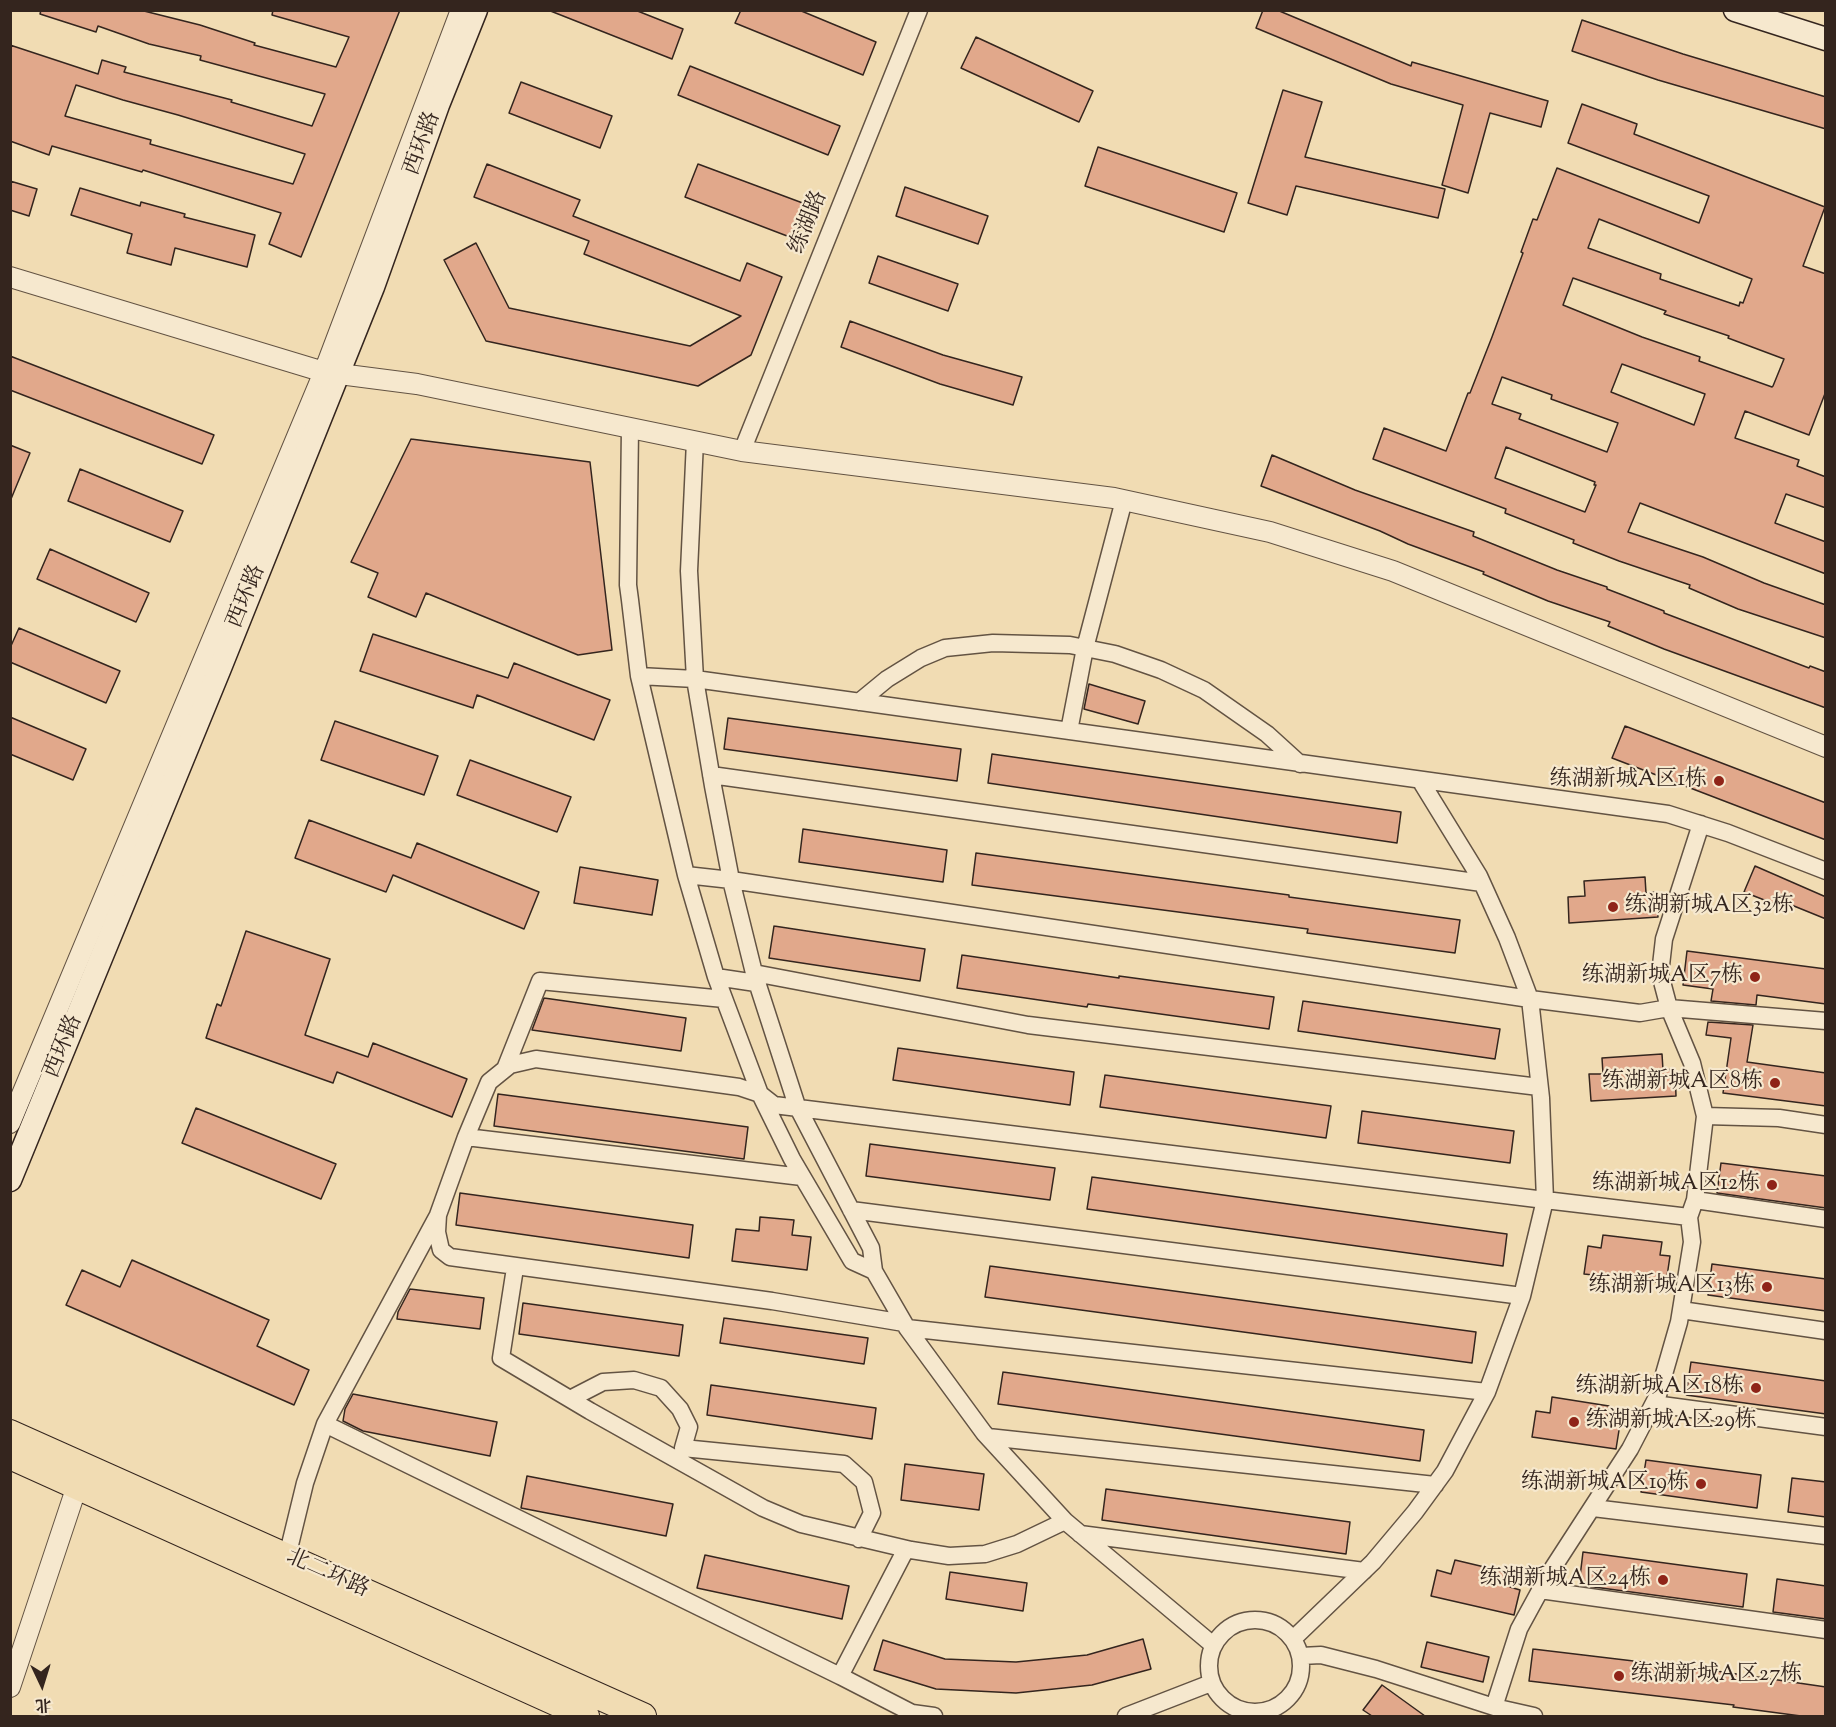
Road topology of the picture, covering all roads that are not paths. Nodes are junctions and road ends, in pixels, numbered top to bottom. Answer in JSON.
{"nodes":[{"id":1,"x":461,"y":10,"type":"edge"},
{"id":2,"x":476,"y":10,"type":"edge"},
{"id":3,"x":919,"y":10,"type":"edge"},
{"id":4,"x":1735,"y":10,"type":"edge"},
{"id":5,"x":1826,"y":39,"type":"edge"},
{"id":6,"x":10,"y":277,"type":"edge"},
{"id":7,"x":331,"y":373,"type":"junction"},
{"id":8,"x":630,"y":428,"type":"junction"},
{"id":9,"x":695,"y":441,"type":"junction"},
{"id":10,"x":742,"y":451,"type":"junction"},
{"id":11,"x":1124,"y":500,"type":"junction"},
{"id":12,"x":1085,"y":648,"type":"junction"},
{"id":13,"x":639,"y":676,"type":"junction"},
{"id":14,"x":695,"y":679,"type":"junction"},
{"id":15,"x":859,"y":702,"type":"junction"},
{"id":16,"x":1069,"y":731,"type":"junction"},
{"id":17,"x":1826,"y":747,"type":"edge"},
{"id":18,"x":1300,"y":764,"type":"junction"},
{"id":19,"x":711,"y":775,"type":"junction"},
{"id":20,"x":1420,"y":780,"type":"junction"},
{"id":21,"x":1701,"y":824,"type":"junction"},
{"id":22,"x":1826,"y":871,"type":"edge"},
{"id":23,"x":686,"y":875,"type":"junction"},
{"id":24,"x":732,"y":880,"type":"junction"},
{"id":25,"x":1482,"y":883,"type":"junction"},
{"id":26,"x":716,"y":976,"type":"junction"},
{"id":27,"x":755,"y":978,"type":"junction"},
{"id":28,"x":724,"y":999,"type":"junction"},
{"id":29,"x":1530,"y":999,"type":"junction"},
{"id":30,"x":1670,"y":1008,"type":"junction"},
{"id":31,"x":1826,"y":1021,"type":"edge"},
{"id":32,"x":505,"y":1069,"type":"junction"},
{"id":33,"x":1539,"y":1087,"type":"junction"},
{"id":34,"x":760,"y":1094,"type":"junction"},
{"id":35,"x":797,"y":1106,"type":"junction"},
{"id":36,"x":1704,"y":1116,"type":"junction"},
{"id":37,"x":10,"y":1124,"type":"edge"},
{"id":38,"x":1826,"y":1125,"type":"edge"},
{"id":39,"x":466,"y":1137,"type":"junction"},
{"id":40,"x":802,"y":1177,"type":"junction"},
{"id":41,"x":10,"y":1180,"type":"edge"},
{"id":42,"x":1545,"y":1200,"type":"junction"},
{"id":43,"x":1695,"y":1200,"type":"junction"},
{"id":44,"x":851,"y":1210,"type":"junction"},
{"id":45,"x":438,"y":1215,"type":"junction"},
{"id":46,"x":1689,"y":1216,"type":"junction"},
{"id":47,"x":1826,"y":1219,"type":"edge"},
{"id":48,"x":515,"y":1268,"type":"junction"},
{"id":49,"x":874,"y":1271,"type":"junction"},
{"id":50,"x":1522,"y":1296,"type":"junction"},
{"id":51,"x":1681,"y":1310,"type":"junction"},
{"id":52,"x":906,"y":1326,"type":"junction"},
{"id":53,"x":1826,"y":1331,"type":"edge"},
{"id":54,"x":1487,"y":1392,"type":"junction"},
{"id":55,"x":570,"y":1399,"type":"junction"},
{"id":56,"x":1654,"y":1404,"type":"junction"},
{"id":57,"x":325,"y":1424,"type":"junction"},
{"id":58,"x":1826,"y":1427,"type":"edge"},
{"id":59,"x":10,"y":1433,"type":"edge"},
{"id":60,"x":988,"y":1437,"type":"junction"},
{"id":61,"x":10,"y":1456,"type":"edge"},
{"id":62,"x":1435,"y":1485,"type":"junction"},
{"id":63,"x":77,"y":1486,"type":"junction"},
{"id":64,"x":1593,"y":1508,"type":"junction"},
{"id":65,"x":1065,"y":1521,"type":"junction"},
{"id":66,"x":1080,"y":1534,"type":"junction"},
{"id":67,"x":1826,"y":1536,"type":"edge"},
{"id":68,"x":859,"y":1539,"type":"junction"},
{"id":69,"x":906,"y":1549,"type":"junction"},
{"id":70,"x":287,"y":1557,"type":"junction"},
{"id":71,"x":1364,"y":1571,"type":"junction"},
{"id":72,"x":1540,"y":1590,"type":"junction"},
{"id":73,"x":1826,"y":1630,"type":"edge"},
{"id":74,"x":1293,"y":1639,"type":"junction"},
{"id":75,"x":1214,"y":1645,"type":"junction"},
{"id":76,"x":1301,"y":1656,"type":"junction"},
{"id":77,"x":840,"y":1676,"type":"junction"},
{"id":78,"x":1211,"y":1683,"type":"junction"},
{"id":79,"x":10,"y":1687,"type":"edge"},
{"id":80,"x":1494,"y":1707,"type":"junction"},
{"id":81,"x":1277,"y":1708,"type":"junction"},
{"id":82,"x":1239,"y":1710,"type":"junction"},
{"id":83,"x":586,"y":1716,"type":"edge"},
{"id":84,"x":643,"y":1716,"type":"edge"},
{"id":85,"x":934,"y":1716,"type":"edge"},
{"id":86,"x":1126,"y":1716,"type":"edge"},
{"id":87,"x":1222,"y":1716,"type":"edge"},
{"id":88,"x":1293,"y":1716,"type":"edge"},
{"id":89,"x":1534,"y":1716,"type":"edge"}],
"edges":[{"from":1,"to":7,"type":"street","name":"西环路"},
{"from":2,"to":7,"type":"main road","name":"西环路"},
{"from":3,"to":10,"type":"street","name":"练湖路"},
{"from":4,"to":5,"type":"main road"},
{"from":6,"to":7,"type":"street"},
{"from":7,"to":8,"type":"street"},
{"from":7,"to":37,"type":"street","name":"西环路"},
{"from":7,"to":41,"type":"main road","name":"西环路"},
{"from":8,"to":9,"type":"street"},
{"from":8,"to":13,"type":"street"},
{"from":9,"to":10,"type":"street"},
{"from":9,"to":14,"type":"street"},
{"from":10,"to":11,"type":"street"},
{"from":11,"to":12,"type":"street"},
{"from":11,"to":17,"type":"street"},
{"from":12,"to":15,"type":"street"},
{"from":12,"to":16,"type":"street"},
{"from":12,"to":18,"type":"street"},
{"from":13,"to":14,"type":"street"},
{"from":13,"to":23,"type":"street"},
{"from":14,"to":15,"type":"street"},
{"from":14,"to":19,"type":"street"},
{"from":15,"to":16,"type":"street"},
{"from":16,"to":18,"type":"street"},
{"from":18,"to":20,"type":"street"},
{"from":19,"to":24,"type":"street"},
{"from":19,"to":25,"type":"street"},
{"from":20,"to":21,"type":"street"},
{"from":20,"to":25,"type":"street"},
{"from":21,"to":22,"type":"street"},
{"from":21,"to":30,"type":"street"},
{"from":23,"to":24,"type":"street"},
{"from":23,"to":26,"type":"street"},
{"from":24,"to":27,"type":"street"},
{"from":24,"to":29,"type":"street"},
{"from":25,"to":29,"type":"street"},
{"from":26,"to":27,"type":"street"},
{"from":26,"to":28,"type":"street"},
{"from":27,"to":33,"type":"street"},
{"from":27,"to":35,"type":"street"},
{"from":28,"to":32,"type":"street"},
{"from":28,"to":34,"type":"street"},
{"from":29,"to":30,"type":"street"},
{"from":29,"to":33,"type":"street"},
{"from":30,"to":31,"type":"street"},
{"from":30,"to":36,"type":"street"},
{"from":32,"to":34,"type":"street"},
{"from":32,"to":39,"type":"street"},
{"from":33,"to":42,"type":"street"},
{"from":34,"to":35,"type":"street"},
{"from":34,"to":40,"type":"street"},
{"from":35,"to":42,"type":"street"},
{"from":35,"to":44,"type":"street"},
{"from":36,"to":38,"type":"street"},
{"from":36,"to":43,"type":"street"},
{"from":39,"to":40,"type":"street"},
{"from":39,"to":45,"type":"street"},
{"from":40,"to":49,"type":"street"},
{"from":42,"to":46,"type":"street"},
{"from":42,"to":50,"type":"street"},
{"from":43,"to":46,"type":"street"},
{"from":43,"to":47,"type":"street"},
{"from":44,"to":49,"type":"street"},
{"from":44,"to":50,"type":"street"},
{"from":45,"to":48,"type":"street"},
{"from":45,"to":57,"type":"street"},
{"from":46,"to":51,"type":"street"},
{"from":48,"to":52,"type":"street"},
{"from":48,"to":55,"type":"street"},
{"from":49,"to":52,"type":"street"},
{"from":50,"to":54,"type":"street"},
{"from":51,"to":53,"type":"street"},
{"from":51,"to":56,"type":"street"},
{"from":52,"to":54,"type":"street"},
{"from":52,"to":60,"type":"street"},
{"from":54,"to":62,"type":"street"},
{"from":55,"to":68,"type":"street"},
{"from":55,"to":68,"type":"street"},
{"from":56,"to":58,"type":"street"},
{"from":56,"to":64,"type":"street"},
{"from":57,"to":70,"type":"street"},
{"from":57,"to":77,"type":"street"},
{"from":59,"to":70,"type":"main road","name":"北二环路"},
{"from":60,"to":62,"type":"street"},
{"from":60,"to":65,"type":"street"},
{"from":61,"to":63,"type":"main road","name":"北二环路"},
{"from":62,"to":71,"type":"street"},
{"from":63,"to":79,"type":"street"},
{"from":63,"to":83,"type":"main road","name":"北二环路"},
{"from":64,"to":67,"type":"street"},
{"from":64,"to":72,"type":"street"},
{"from":65,"to":66,"type":"street"},
{"from":65,"to":69,"type":"street"},
{"from":66,"to":71,"type":"street"},
{"from":66,"to":75,"type":"street"},
{"from":68,"to":69,"type":"street"},
{"from":69,"to":77,"type":"street"},
{"from":70,"to":84,"type":"main road","name":"北二环路"},
{"from":71,"to":74,"type":"street"},
{"from":72,"to":73,"type":"street"},
{"from":72,"to":80,"type":"street"},
{"from":74,"to":75,"type":"street"},
{"from":74,"to":76,"type":"street"},
{"from":75,"to":78,"type":"street"},
{"from":76,"to":80,"type":"street"},
{"from":76,"to":81,"type":"street"},
{"from":77,"to":85,"type":"street"},
{"from":78,"to":82,"type":"street"},
{"from":78,"to":86,"type":"street"},
{"from":80,"to":89,"type":"street"},
{"from":81,"to":82,"type":"street"},
{"from":81,"to":88,"type":"street"},
{"from":82,"to":87,"type":"street"}]}
